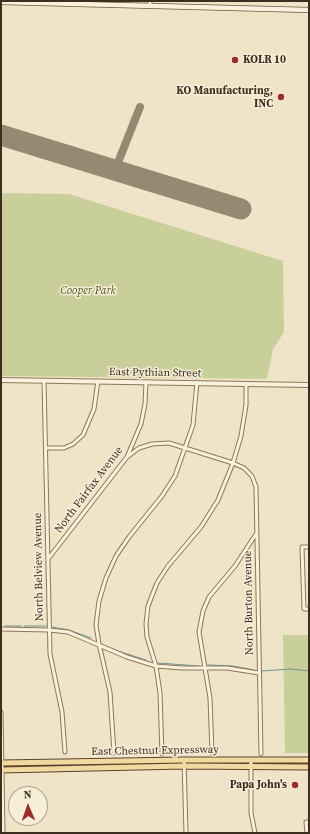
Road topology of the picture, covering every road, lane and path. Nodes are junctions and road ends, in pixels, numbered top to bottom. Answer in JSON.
{"nodes":[{"id":1,"x":1,"y":2,"type":"edge"},
{"id":2,"x":53,"y":2,"type":"edge"},
{"id":3,"x":99,"y":2,"type":"edge"},
{"id":4,"x":150,"y":3,"type":"edge"},
{"id":5,"x":309,"y":10,"type":"edge"},
{"id":6,"x":1,"y":380,"type":"edge"},
{"id":7,"x":44,"y":380,"type":"junction"},
{"id":8,"x":98,"y":381,"type":"junction"},
{"id":9,"x":146,"y":382,"type":"junction"},
{"id":10,"x":197,"y":382,"type":"junction"},
{"id":11,"x":246,"y":384,"type":"junction"},
{"id":12,"x":309,"y":385,"type":"edge"},
{"id":13,"x":133,"y":445,"type":"junction"},
{"id":14,"x":46,"y":448,"type":"junction"},
{"id":15,"x":140,"y":448,"type":"junction"},
{"id":16,"x":186,"y":448,"type":"junction"},
{"id":17,"x":127,"y":457,"type":"junction"},
{"id":18,"x":233,"y":463,"type":"junction"},
{"id":19,"x":256,"y":534,"type":"junction"},
{"id":20,"x":249,"y":544,"type":"junction"},
{"id":21,"x":256,"y":546,"type":"junction"},
{"id":22,"x":309,"y":547,"type":"edge"},
{"id":23,"x":48,"y":559,"type":"junction"},
{"id":24,"x":309,"y":609,"type":"edge"},
{"id":25,"x":1,"y":629,"type":"edge"},
{"id":26,"x":49,"y":630,"type":"junction"},
{"id":27,"x":99,"y":644,"type":"junction"},
{"id":28,"x":156,"y":666,"type":"junction"},
{"id":29,"x":205,"y":668,"type":"junction"},
{"id":30,"x":259,"y":673,"type":"junction"},
{"id":31,"x":1,"y":712,"type":"edge"},
{"id":32,"x":65,"y":752,"type":"dead end"},
{"id":33,"x":114,"y":753,"type":"dead end"},
{"id":34,"x":212,"y":753,"type":"dead end"},
{"id":35,"x":162,"y":754,"type":"dead end"},
{"id":36,"x":261,"y":754,"type":"dead end"},
{"id":37,"x":184,"y":760,"type":"junction"},
{"id":38,"x":251,"y":760,"type":"junction"},
{"id":39,"x":309,"y":760,"type":"edge"},
{"id":40,"x":1,"y":763,"type":"edge"},
{"id":41,"x":184,"y":766,"type":"junction"},
{"id":42,"x":251,"y":766,"type":"junction"},
{"id":43,"x":309,"y":767,"type":"edge"},
{"id":44,"x":1,"y":770,"type":"edge"},
{"id":45,"x":308,"y":822,"type":"edge"},
{"id":46,"x":3,"y":833,"type":"edge"},
{"id":47,"x":186,"y":833,"type":"edge"},
{"id":48,"x":255,"y":833,"type":"edge"},
{"id":49,"x":307,"y":833,"type":"edge"}],
"edges":[{"from":1,"to":2,"type":"main road"},
{"from":2,"to":3,"type":"main road"},
{"from":3,"to":4,"type":"main road"},
{"from":4,"to":5,"type":"main road"},
{"from":6,"to":7,"type":"street","name":"East Pythian Street"},
{"from":7,"to":8,"type":"street","name":"East Pythian Street"},
{"from":7,"to":14,"type":"street","name":"North Belview Avenue"},
{"from":8,"to":9,"type":"street","name":"East Pythian Street"},
{"from":8,"to":14,"type":"street"},
{"from":9,"to":10,"type":"street","name":"East Pythian Street"},
{"from":9,"to":13,"type":"street","name":"North Fairfax Avenue"},
{"from":10,"to":11,"type":"street","name":"East Pythian Street"},
{"from":10,"to":16,"type":"street"},
{"from":11,"to":12,"type":"street","name":"East Pythian Street"},
{"from":11,"to":18,"type":"street"},
{"from":13,"to":15,"type":"street"},
{"from":13,"to":17,"type":"street","name":"North Fairfax Avenue"},
{"from":14,"to":23,"type":"street","name":"North Belview Avenue"},
{"from":15,"to":16,"type":"street","name":"North Burton Avenue"},
{"from":15,"to":17,"type":"street"},
{"from":16,"to":18,"type":"street","name":"North Burton Avenue"},
{"from":16,"to":27,"type":"street"},
{"from":17,"to":23,"type":"street","name":"North Fairfax Avenue"},
{"from":18,"to":19,"type":"street","name":"North Burton Avenue"},
{"from":18,"to":28,"type":"street"},
{"from":19,"to":20,"type":"street"},
{"from":19,"to":21,"type":"street","name":"North Burton Avenue"},
{"from":20,"to":21,"type":"street"},
{"from":20,"to":29,"type":"street"},
{"from":21,"to":30,"type":"street","name":"North Burton Avenue"},
{"from":22,"to":24,"type":"street"},
{"from":23,"to":26,"type":"street","name":"North Belview Avenue"},
{"from":25,"to":26,"type":"street"},
{"from":26,"to":27,"type":"street"},
{"from":26,"to":32,"type":"street","name":"North Belview Avenue"},
{"from":27,"to":28,"type":"street"},
{"from":27,"to":33,"type":"street"},
{"from":28,"to":29,"type":"street"},
{"from":28,"to":35,"type":"street"},
{"from":29,"to":30,"type":"street"},
{"from":29,"to":34,"type":"street"},
{"from":30,"to":36,"type":"street","name":"North Burton Avenue"},
{"from":31,"to":40,"type":"street"},
{"from":37,"to":38,"type":"main road","name":"East Chestnut Expressway"},
{"from":37,"to":40,"type":"main road","name":"East Chestnut Expressway"},
{"from":37,"to":41,"type":"street"},
{"from":38,"to":39,"type":"main road","name":"East Chestnut Expressway"},
{"from":38,"to":42,"type":"street"},
{"from":40,"to":44,"type":"street"},
{"from":41,"to":42,"type":"main road","name":"East Chestnut Expressway"},
{"from":41,"to":44,"type":"main road","name":"East Chestnut Expressway"},
{"from":41,"to":47,"type":"street"},
{"from":42,"to":43,"type":"main road","name":"East Chestnut Expressway"},
{"from":42,"to":48,"type":"street"},
{"from":44,"to":46,"type":"street"},
{"from":45,"to":49,"type":"street"}]}
